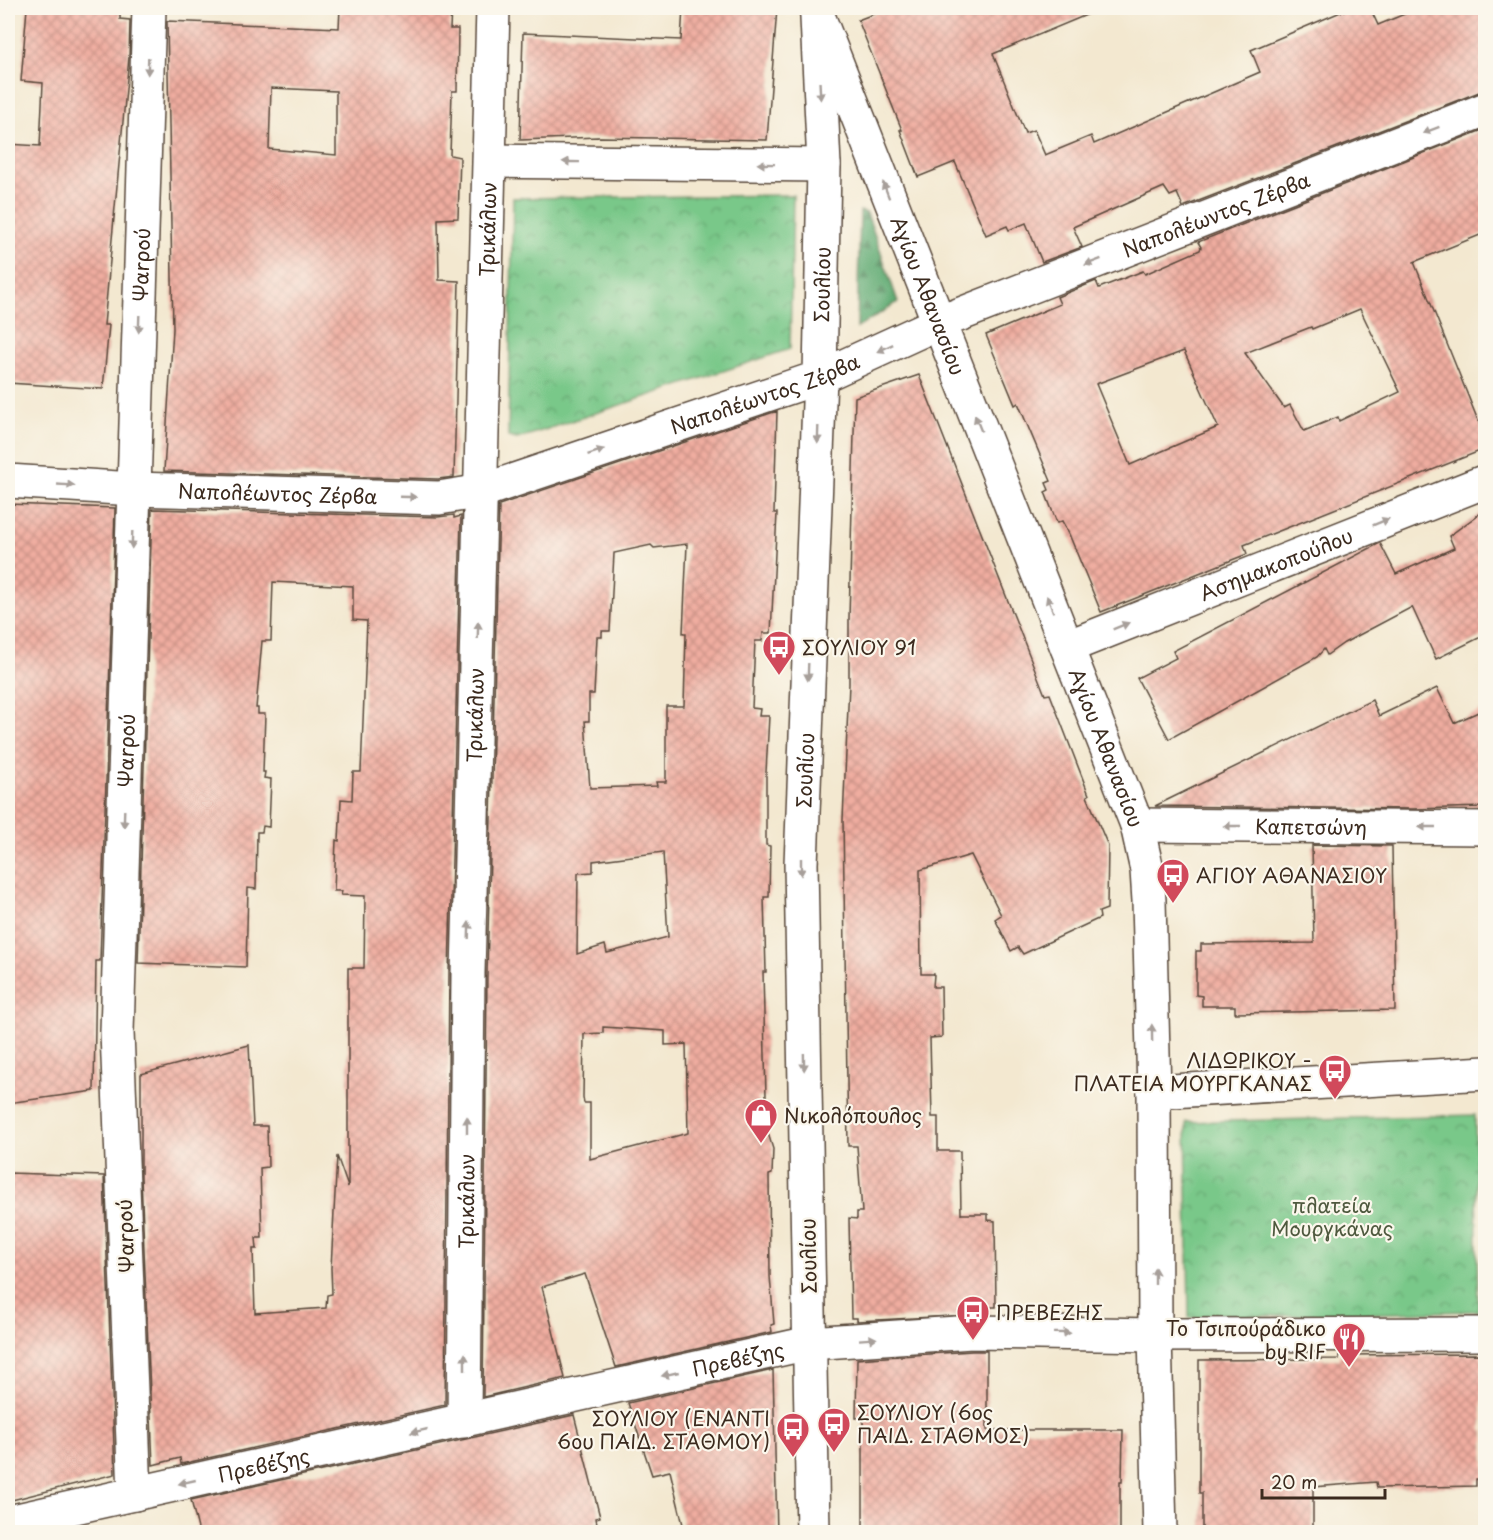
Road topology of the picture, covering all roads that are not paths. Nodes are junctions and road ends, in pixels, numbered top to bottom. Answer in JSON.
{"nodes":[{"id":1,"x":149,"y":8,"type":"edge"},
{"id":2,"x":493,"y":8,"type":"edge"},
{"id":3,"x":819,"y":9,"type":"edge"},
{"id":4,"x":1485,"y":108,"type":"edge"},
{"id":5,"x":490,"y":160,"type":"junction"},
{"id":6,"x":824,"y":165,"type":"junction"},
{"id":7,"x":938,"y":323,"type":"junction"},
{"id":8,"x":820,"y":377,"type":"junction"},
{"id":9,"x":8,"y":481,"type":"edge"},
{"id":10,"x":1485,"y":481,"type":"edge"},
{"id":11,"x":134,"y":489,"type":"junction"},
{"id":12,"x":482,"y":491,"type":"junction"},
{"id":13,"x":1067,"y":647,"type":"junction"},
{"id":14,"x":1137,"y":825,"type":"junction"},
{"id":15,"x":1485,"y":828,"type":"edge"},
{"id":16,"x":1485,"y":1073,"type":"edge"},
{"id":17,"x":1154,"y":1092,"type":"junction"},
{"id":18,"x":1485,"y":1334,"type":"edge"},
{"id":19,"x":1155,"y":1335,"type":"junction"},
{"id":20,"x":809,"y":1343,"type":"junction"},
{"id":21,"x":465,"y":1420,"type":"junction"},
{"id":22,"x":135,"y":1494,"type":"junction"},
{"id":23,"x":8,"y":1522,"type":"edge"},
{"id":24,"x":813,"y":1533,"type":"edge"},
{"id":25,"x":1160,"y":1533,"type":"edge"}],
"edges":[{"from":1,"to":11,"type":"street","name":"Ψαrρού","one_way":true},
{"from":2,"to":5,"type":"street","name":"Τρικάλων"},
{"from":3,"to":6,"type":"street","name":"Σουλίου","one_way":true},
{"from":7,"to":3,"type":"street","name":"Αγίου Αθανασίου","one_way":true},
{"from":4,"to":7,"type":"street","name":"Ναπολέωντος Ζέρβα","one_way":true},
{"from":6,"to":5,"type":"street","one_way":true},
{"from":5,"to":12,"type":"street","name":"Τρικάλων"},
{"from":6,"to":8,"type":"street","name":"Σουλίου"},
{"from":7,"to":8,"type":"street","name":"Ναπολέωντος Ζέρβα","one_way":true},
{"from":13,"to":7,"type":"street","name":"Αγίου Αθανασίου","one_way":true},
{"from":12,"to":8,"type":"street","name":"Ναπολέωντος Ζέρβα","one_way":true},
{"from":8,"to":20,"type":"street","name":"Σουλίου","one_way":true},
{"from":9,"to":11,"type":"street","name":"Ναπολέωντος Ζέρβα","one_way":true},
{"from":13,"to":10,"type":"street","name":"Ασημακοπούλου","one_way":true},
{"from":11,"to":12,"type":"street","name":"Ναπολέωντος Ζέρβα","one_way":true},
{"from":11,"to":22,"type":"street","name":"Ψαrρού","one_way":true},
{"from":21,"to":12,"type":"street","name":"Τρικάλων","one_way":true},
{"from":13,"to":14,"type":"street","name":"Αγίου Αθανασίου"},
{"from":15,"to":14,"type":"street","name":"Καπετσώνη","one_way":true},
{"from":17,"to":14,"type":"street","name":"Αγίου Αθανασίου","one_way":true},
{"from":16,"to":17,"type":"street"},
{"from":19,"to":17,"type":"street","name":"Αγίου Αθανασίου","one_way":true},
{"from":18,"to":19,"type":"street","name":"Πρεβέζης"},
{"from":20,"to":19,"type":"street","name":"Πρεβέζης","one_way":true},
{"from":19,"to":25,"type":"street","name":"Αγίου Αθανασίου"},
{"from":20,"to":21,"type":"street","name":"Πρεβέζης","one_way":true},
{"from":20,"to":24,"type":"street","name":"Σουλίου"},
{"from":21,"to":22,"type":"street","name":"Πρεβέζης","one_way":true},
{"from":22,"to":23,"type":"street","name":"Πρεβέζης"}]}
